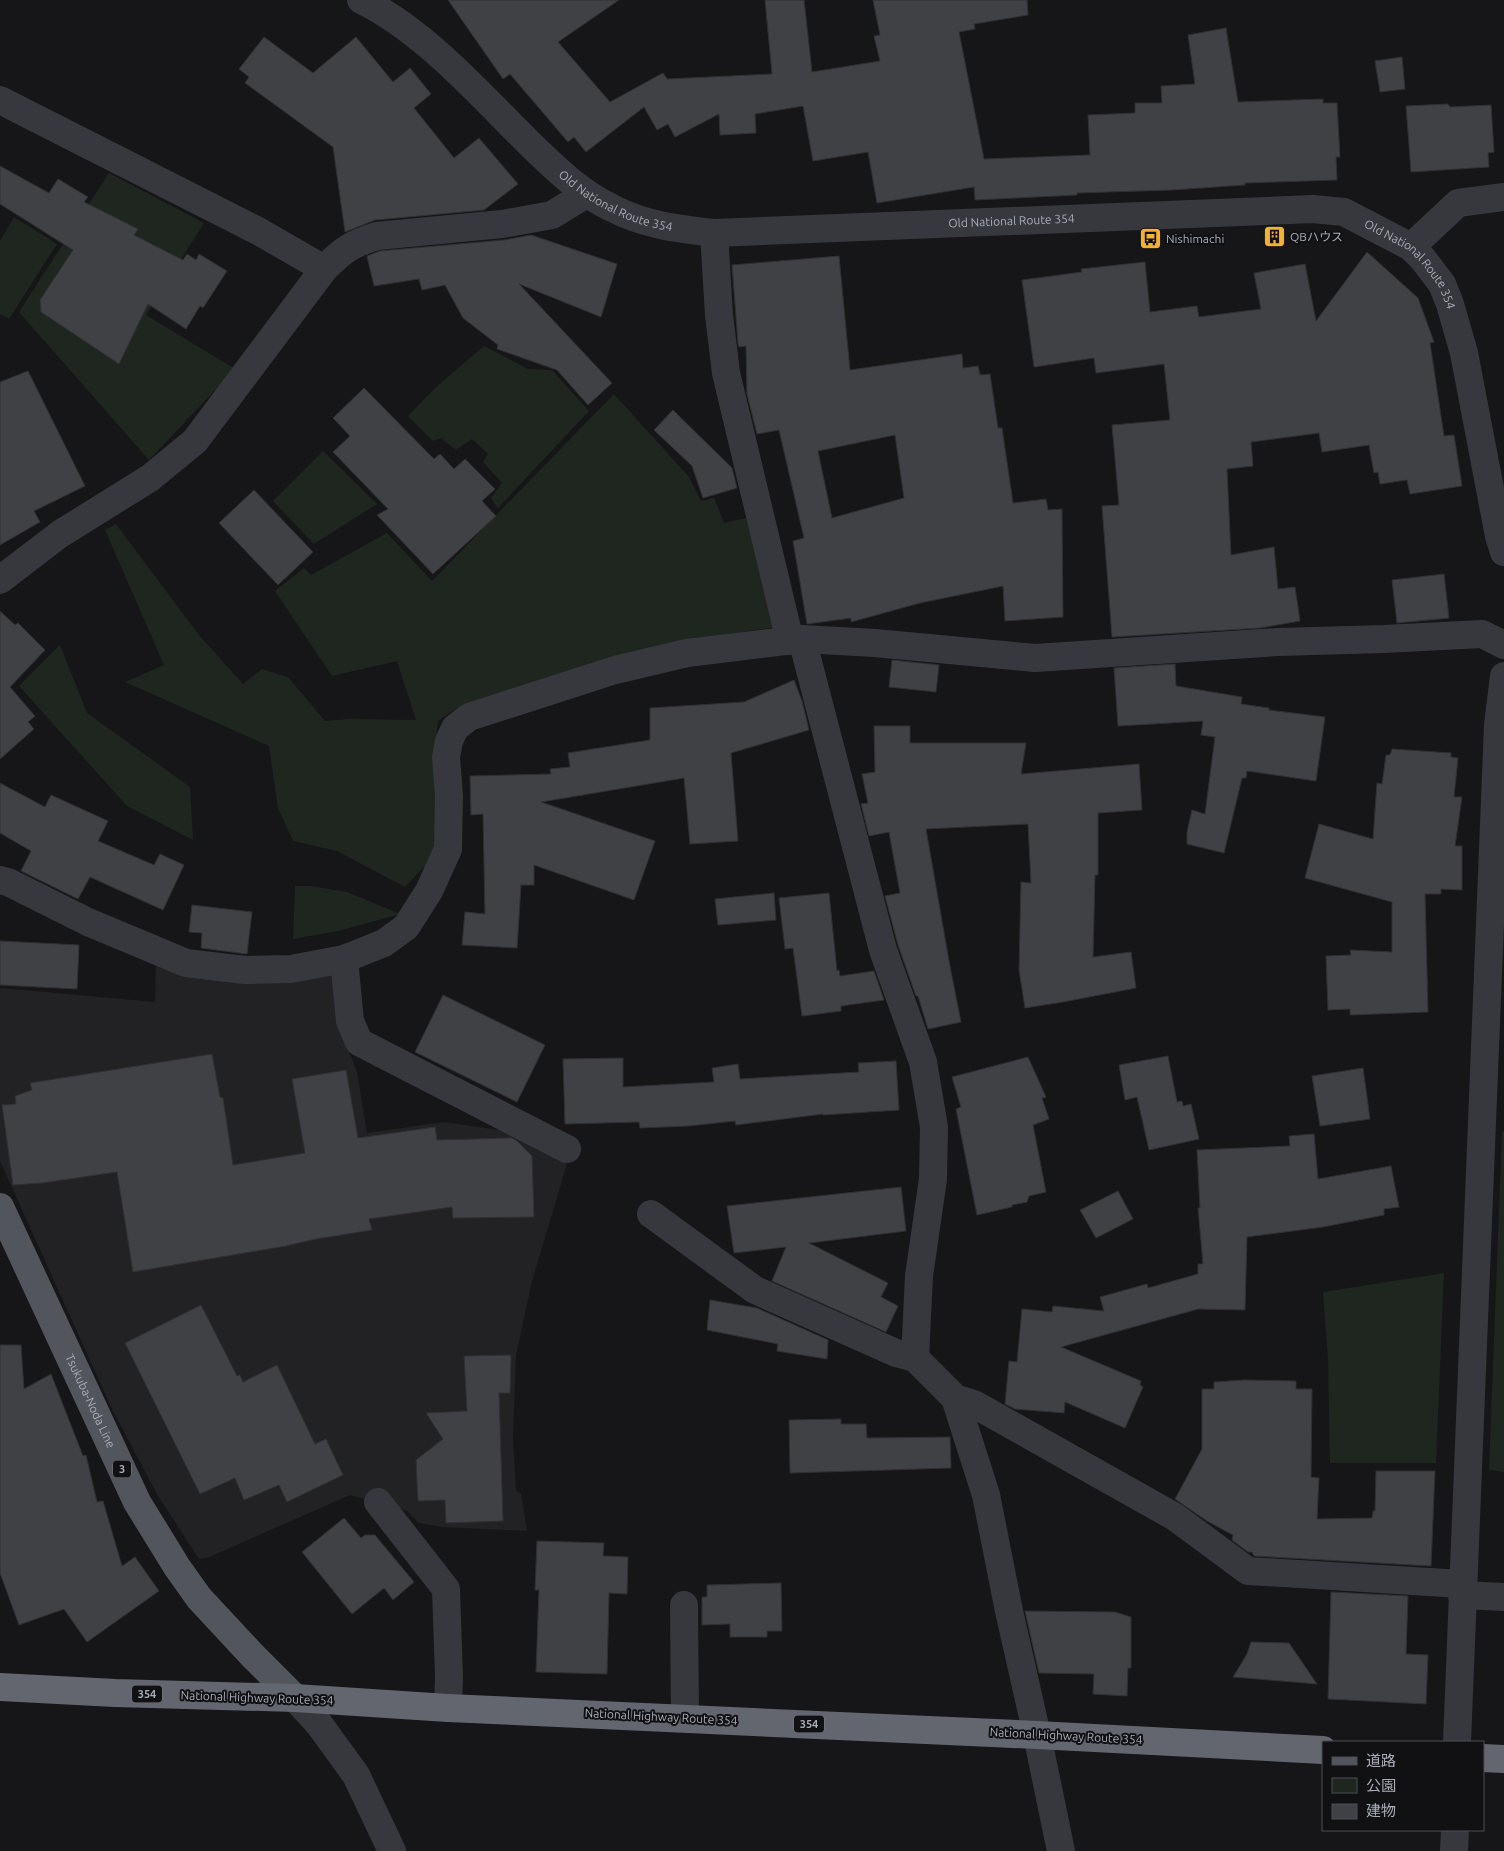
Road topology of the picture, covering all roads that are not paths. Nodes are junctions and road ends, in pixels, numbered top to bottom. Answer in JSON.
{"nodes":[{"id":1,"x":361,"y":0,"type":"edge"},
{"id":2,"x":0,"y":100,"type":"edge"},
{"id":3,"x":586,"y":194,"type":"junction"},
{"id":4,"x":1504,"y":197,"type":"edge"},
{"id":5,"x":714,"y":233,"type":"junction"},
{"id":6,"x":1411,"y":247,"type":"junction"},
{"id":7,"x":324,"y":269,"type":"junction"},
{"id":8,"x":1504,"y":552,"type":"edge"},
{"id":9,"x":0,"y":580,"type":"edge"},
{"id":10,"x":796,"y":640,"type":"junction"},
{"id":11,"x":1504,"y":645,"type":"edge"},
{"id":12,"x":1504,"y":676,"type":"edge"},
{"id":13,"x":0,"y":880,"type":"edge"},
{"id":14,"x":344,"y":960,"type":"junction"},
{"id":15,"x":567,"y":1149,"type":"dead end"},
{"id":16,"x":0,"y":1207,"type":"edge"},
{"id":17,"x":651,"y":1214,"type":"dead end"},
{"id":18,"x":915,"y":1358,"type":"junction"},
{"id":19,"x":955,"y":1398,"type":"junction"},
{"id":20,"x":378,"y":1502,"type":"dead end"},
{"id":21,"x":1462,"y":1589,"type":"junction"},
{"id":22,"x":1504,"y":1597,"type":"edge"},
{"id":23,"x":684,"y":1605,"type":"dead end"},
{"id":24,"x":0,"y":1687,"type":"edge"},
{"id":25,"x":295,"y":1698,"type":"junction"},
{"id":26,"x":448,"y":1708,"type":"junction"},
{"id":27,"x":685,"y":1718,"type":"junction"},
{"id":28,"x":1037,"y":1735,"type":"junction"},
{"id":29,"x":1457,"y":1741,"type":"edge"},
{"id":30,"x":1322,"y":1750,"type":"edge"},
{"id":31,"x":1484,"y":1758,"type":"edge"},
{"id":32,"x":1504,"y":1759,"type":"edge"},
{"id":33,"x":1455,"y":1831,"type":"edge"},
{"id":34,"x":392,"y":1851,"type":"edge"},
{"id":35,"x":1061,"y":1851,"type":"edge"},
{"id":36,"x":1454,"y":1851,"type":"edge"}],
"edges":[{"from":1,"to":3,"type":"street","name":"Old National Route 354"},
{"from":2,"to":7,"type":"street"},
{"from":3,"to":5,"type":"street","name":"Old National Route 354"},
{"from":3,"to":7,"type":"street"},
{"from":4,"to":6,"type":"street"},
{"from":5,"to":6,"type":"street","name":"Old National Route 354"},
{"from":5,"to":10,"type":"street"},
{"from":6,"to":8,"type":"street","name":"Old National Route 354"},
{"from":7,"to":9,"type":"street"},
{"from":10,"to":11,"type":"street"},
{"from":10,"to":14,"type":"street"},
{"from":10,"to":18,"type":"street"},
{"from":12,"to":21,"type":"street"},
{"from":13,"to":14,"type":"street"},
{"from":14,"to":15,"type":"street"},
{"from":16,"to":25,"type":"main road","name":"Tsukuba-Noda Line","number":"3"},
{"from":17,"to":18,"type":"street"},
{"from":18,"to":19,"type":"street"},
{"from":19,"to":21,"type":"street"},
{"from":19,"to":28,"type":"street"},
{"from":20,"to":26,"type":"street"},
{"from":21,"to":22,"type":"street"},
{"from":21,"to":29,"type":"street"},
{"from":23,"to":27,"type":"street"},
{"from":24,"to":25,"type":"highway","name":"National Highway Route 354","number":"354"},
{"from":25,"to":26,"type":"highway","name":"National Highway Route 354","number":"354"},
{"from":25,"to":34,"type":"street"},
{"from":26,"to":27,"type":"highway","name":"National Highway Route 354","number":"354"},
{"from":27,"to":28,"type":"highway","name":"National Highway Route 354","number":"354"},
{"from":28,"to":30,"type":"highway","name":"National Highway Route 354","number":"354"},
{"from":28,"to":35,"type":"street"},
{"from":31,"to":32,"type":"highway"},
{"from":33,"to":36,"type":"street"}]}
